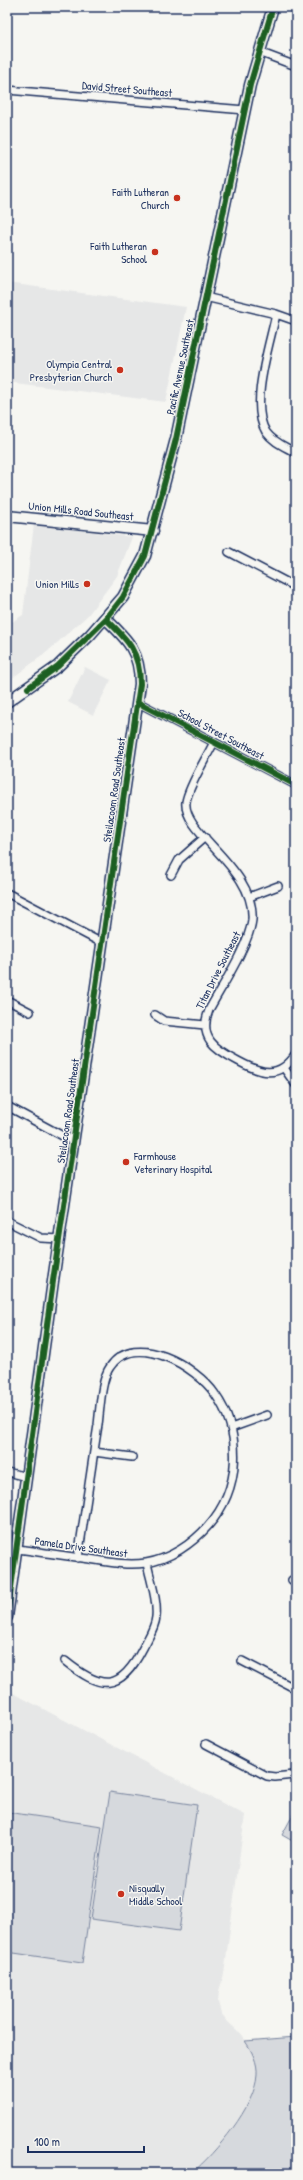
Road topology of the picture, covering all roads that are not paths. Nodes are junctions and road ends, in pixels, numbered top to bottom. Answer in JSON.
{"nodes":[{"id":1,"x":273,"y":7,"type":"edge"},
{"id":2,"x":259,"y":52,"type":"junction"},
{"id":3,"x":296,"y":66,"type":"edge"},
{"id":4,"x":7,"y":90,"type":"edge"},
{"id":5,"x":245,"y":110,"type":"junction"},
{"id":6,"x":205,"y":297,"type":"junction"},
{"id":7,"x":276,"y":314,"type":"junction"},
{"id":8,"x":296,"y":321,"type":"edge"},
{"id":9,"x":296,"y":453,"type":"edge"},
{"id":10,"x":7,"y":516,"type":"edge"},
{"id":11,"x":153,"y":531,"type":"junction"},
{"id":12,"x":230,"y":552,"type":"dead end"},
{"id":13,"x":296,"y":587,"type":"edge"},
{"id":14,"x":106,"y":619,"type":"junction"},
{"id":15,"x":7,"y":702,"type":"edge"},
{"id":16,"x":137,"y":702,"type":"junction"},
{"id":17,"x":214,"y":742,"type":"junction"},
{"id":18,"x":296,"y":785,"type":"edge"},
{"id":19,"x":205,"y":837,"type":"junction"},
{"id":20,"x":171,"y":875,"type":"dead end"},
{"id":21,"x":278,"y":886,"type":"dead end"},
{"id":22,"x":7,"y":893,"type":"edge"},
{"id":23,"x":249,"y":897,"type":"junction"},
{"id":24,"x":102,"y":943,"type":"junction"},
{"id":25,"x":7,"y":1000,"type":"edge"},
{"id":26,"x":30,"y":1012,"type":"dead end"},
{"id":27,"x":155,"y":1015,"type":"dead end"},
{"id":28,"x":205,"y":1025,"type":"junction"},
{"id":29,"x":296,"y":1054,"type":"edge"},
{"id":30,"x":284,"y":1068,"type":"junction"},
{"id":31,"x":296,"y":1085,"type":"edge"},
{"id":32,"x":7,"y":1106,"type":"edge"},
{"id":33,"x":74,"y":1142,"type":"junction"},
{"id":34,"x":7,"y":1221,"type":"edge"},
{"id":35,"x":60,"y":1239,"type":"junction"},
{"id":36,"x":267,"y":1415,"type":"dead end"},
{"id":37,"x":231,"y":1428,"type":"junction"},
{"id":38,"x":94,"y":1452,"type":"junction"},
{"id":39,"x":132,"y":1457,"type":"dead end"},
{"id":40,"x":7,"y":1472,"type":"edge"},
{"id":41,"x":27,"y":1477,"type":"junction"},
{"id":42,"x":17,"y":1549,"type":"junction"},
{"id":43,"x":78,"y":1558,"type":"junction"},
{"id":44,"x":148,"y":1563,"type":"junction"},
{"id":45,"x":7,"y":1617,"type":"edge"},
{"id":46,"x":65,"y":1661,"type":"dead end"},
{"id":47,"x":242,"y":1661,"type":"dead end"},
{"id":48,"x":296,"y":1689,"type":"edge"},
{"id":49,"x":206,"y":1744,"type":"dead end"},
{"id":50,"x":295,"y":1771,"type":"edge"},
{"id":51,"x":296,"y":1782,"type":"edge"}],
"edges":[{"from":1,"to":2,"type":"street","name":"Pacific Avenue Southeast"},
{"from":2,"to":3,"type":"street"},
{"from":2,"to":5,"type":"street","name":"Pacific Avenue Southeast"},
{"from":4,"to":5,"type":"street","name":"David Street Southeast"},
{"from":5,"to":6,"type":"street","name":"Pacific Avenue Southeast"},
{"from":6,"to":7,"type":"street"},
{"from":6,"to":11,"type":"street","name":"Pacific Avenue Southeast"},
{"from":7,"to":8,"type":"street"},
{"from":7,"to":9,"type":"street"},
{"from":10,"to":11,"type":"street","name":"Union Mills Road Southeast"},
{"from":11,"to":14,"type":"street","name":"Pacific Avenue Southeast"},
{"from":12,"to":13,"type":"street"},
{"from":14,"to":15,"type":"street","name":"Pacific Avenue Southeast"},
{"from":14,"to":16,"type":"street","name":"Steilacoom Road Southeast"},
{"from":16,"to":17,"type":"street","name":"School Street Southeast"},
{"from":16,"to":24,"type":"street","name":"Steilacoom Road Southeast"},
{"from":17,"to":18,"type":"street","name":"School Street Southeast"},
{"from":17,"to":19,"type":"street","name":"Titan Drive Southeast"},
{"from":19,"to":20,"type":"street"},
{"from":19,"to":23,"type":"street","name":"Titan Drive Southeast"},
{"from":21,"to":23,"type":"street"},
{"from":22,"to":24,"type":"street"},
{"from":23,"to":28,"type":"street","name":"Titan Drive Southeast"},
{"from":24,"to":33,"type":"street","name":"Steilacoom Road Southeast"},
{"from":25,"to":26,"type":"street"},
{"from":27,"to":28,"type":"street"},
{"from":28,"to":30,"type":"street","name":"Titan Drive Southeast"},
{"from":29,"to":30,"type":"street"},
{"from":30,"to":31,"type":"street"},
{"from":32,"to":33,"type":"street"},
{"from":33,"to":35,"type":"street","name":"Steilacoom Road Southeast"},
{"from":34,"to":35,"type":"street"},
{"from":35,"to":41,"type":"street","name":"Steilacoom Road Southeast"},
{"from":36,"to":37,"type":"street"},
{"from":37,"to":38,"type":"street","name":"Pamela Drive Southeast"},
{"from":37,"to":44,"type":"street","name":"Pamela Drive Southeast"},
{"from":38,"to":39,"type":"street"},
{"from":38,"to":43,"type":"street","name":"Pamela Drive Southeast"},
{"from":40,"to":41,"type":"street"},
{"from":41,"to":42,"type":"street","name":"Steilacoom Road Southeast"},
{"from":42,"to":43,"type":"street","name":"Pamela Drive Southeast"},
{"from":42,"to":45,"type":"street","name":"Steilacoom Road Southeast"},
{"from":43,"to":44,"type":"street","name":"Pamela Drive Southeast"},
{"from":44,"to":46,"type":"street"},
{"from":47,"to":48,"type":"street"},
{"from":49,"to":50,"type":"street"},
{"from":50,"to":51,"type":"street"}]}
